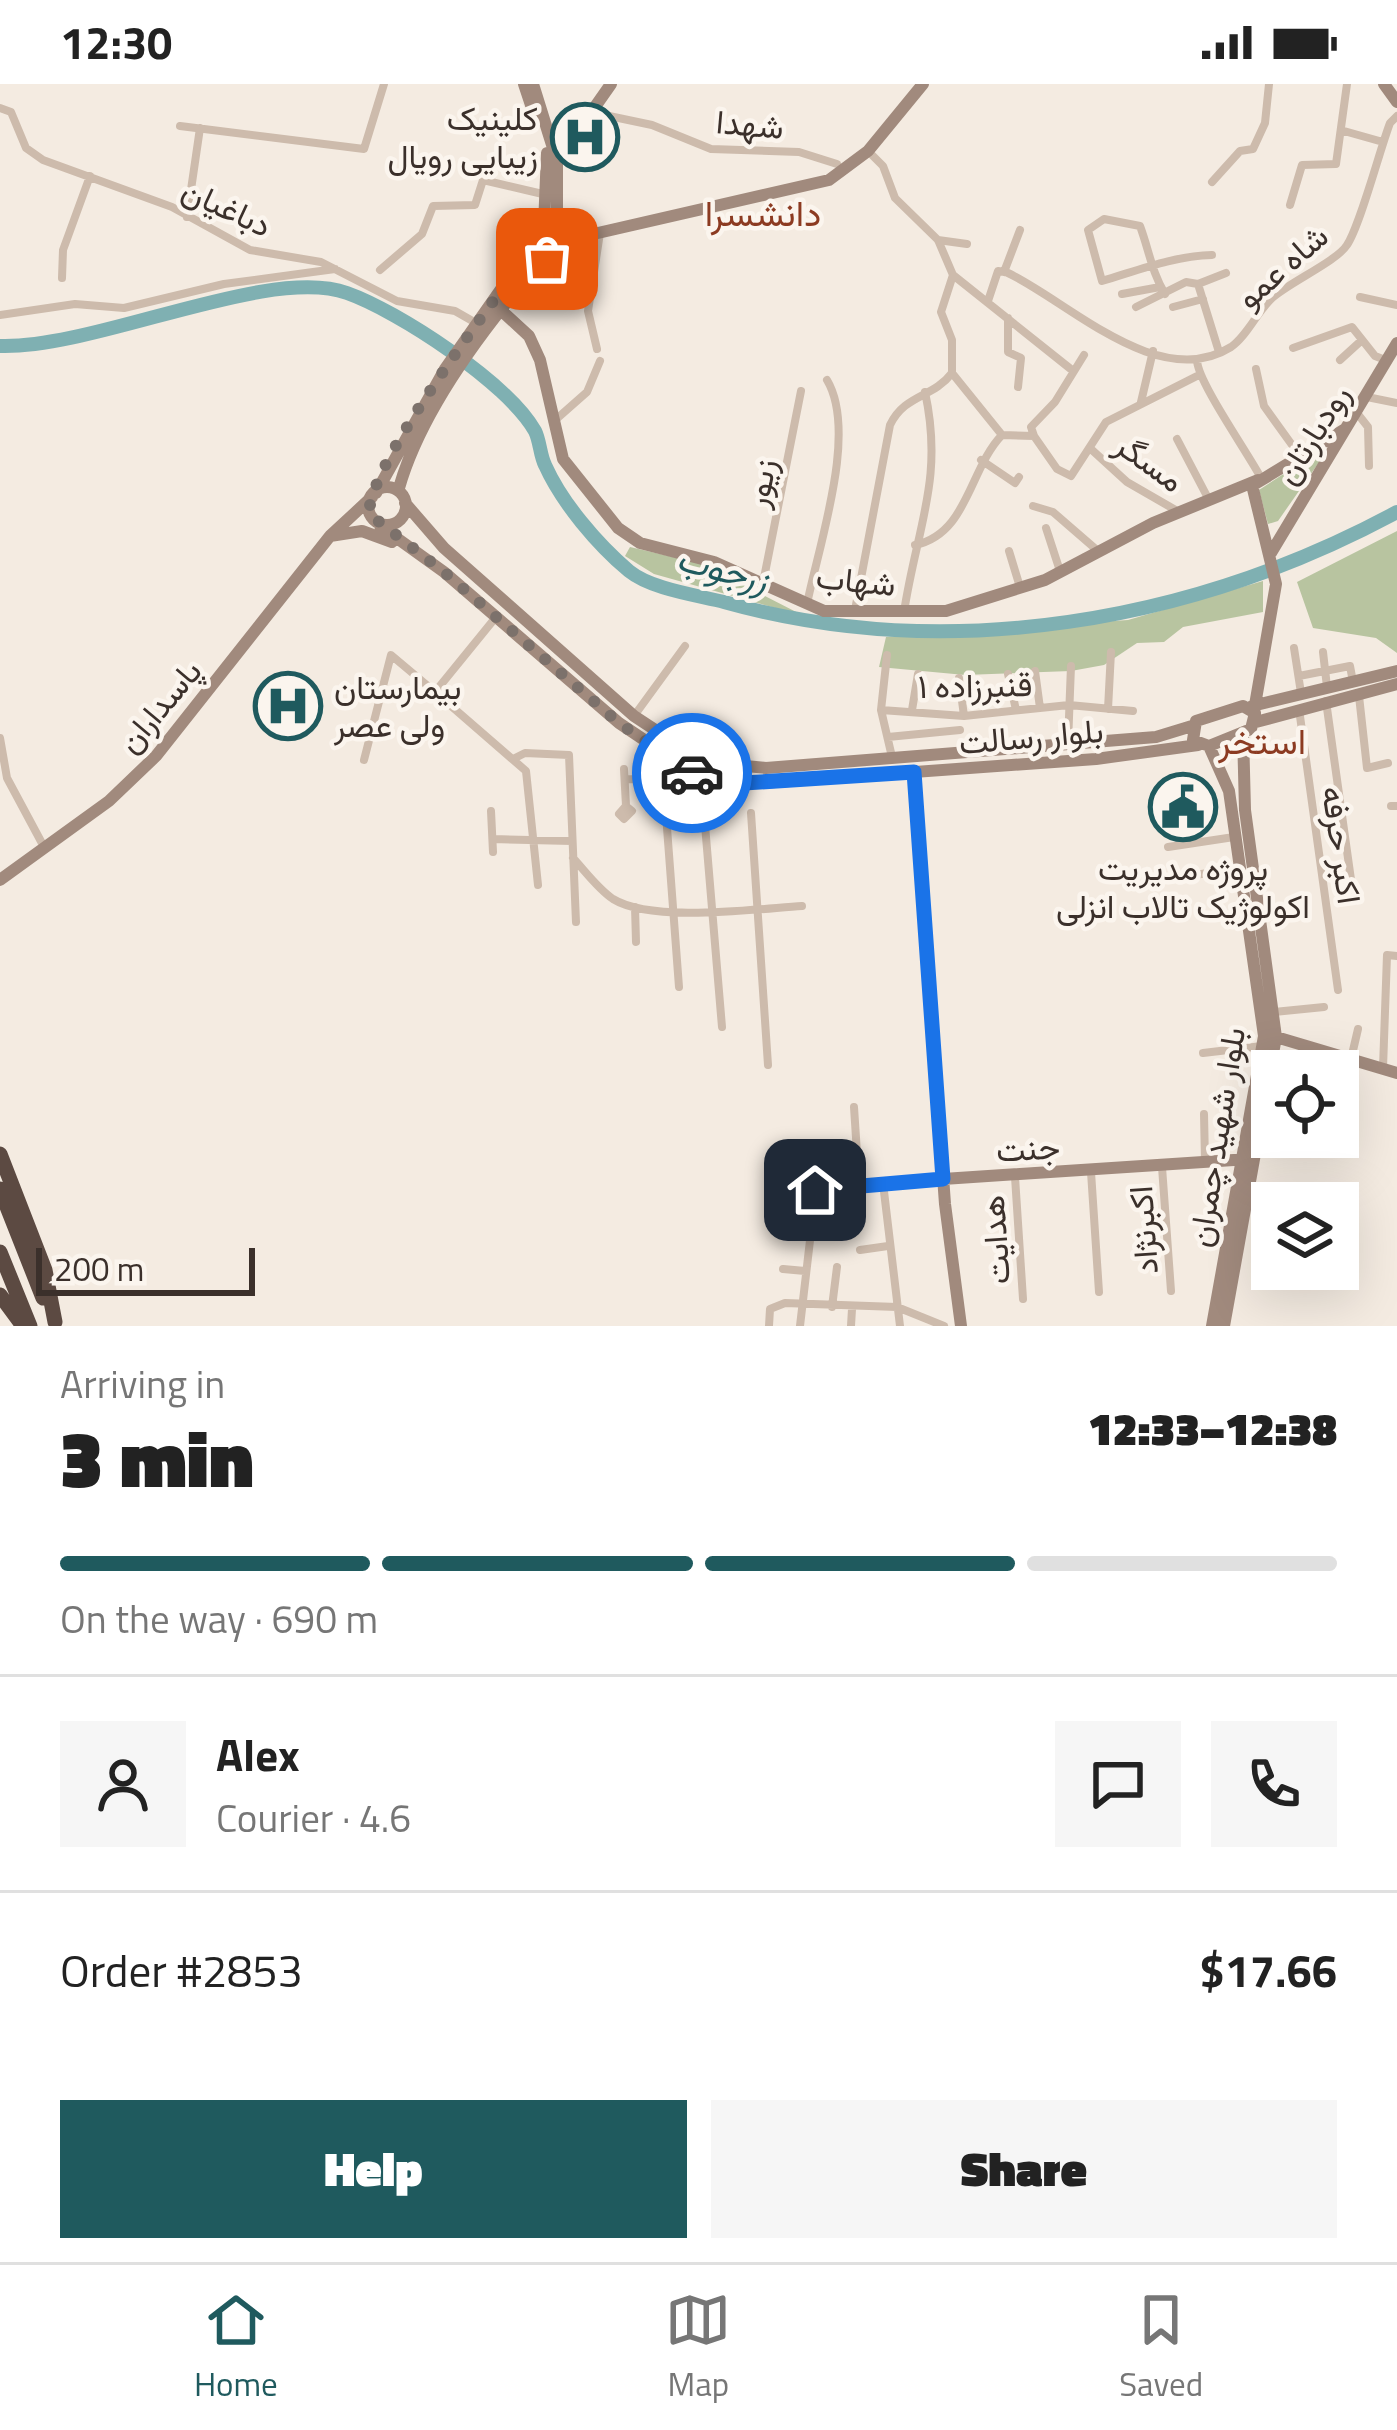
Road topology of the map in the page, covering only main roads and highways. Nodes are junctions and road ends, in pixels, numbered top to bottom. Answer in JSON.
{"nodes":[{"id":1,"x":524,"y":84,"type":"edge"},
{"id":2,"x":533,"y":84,"type":"edge"},
{"id":3,"x":611,"y":84,"type":"edge"},
{"id":4,"x":923,"y":84,"type":"edge"},
{"id":5,"x":1384,"y":84,"type":"edge"},
{"id":6,"x":1397,"y":102,"type":"edge"},
{"id":7,"x":559,"y":150,"type":"junction"},
{"id":8,"x":555,"y":232,"type":"junction"},
{"id":9,"x":530,"y":248,"type":"junction"},
{"id":10,"x":543,"y":259,"type":"junction"},
{"id":11,"x":503,"y":312,"type":"junction"},
{"id":12,"x":470,"y":346,"type":"junction"},
{"id":13,"x":1394,"y":355,"type":"edge"},
{"id":14,"x":451,"y":373,"type":"junction"},
{"id":15,"x":1346,"y":429,"type":"junction"},
{"id":16,"x":1318,"y":445,"type":"junction"},
{"id":17,"x":1328,"y":458,"type":"junction"},
{"id":18,"x":1257,"y":482,"type":"junction"},
{"id":19,"x":399,"y":488,"type":"junction"},
{"id":20,"x":374,"y":495,"type":"junction"},
{"id":21,"x":405,"y":502,"type":"junction"},
{"id":22,"x":377,"y":525,"type":"junction"},
{"id":23,"x":427,"y":530,"type":"junction"},
{"id":24,"x":329,"y":536,"type":"junction"},
{"id":25,"x":410,"y":547,"type":"junction"},
{"id":26,"x":1271,"y":553,"type":"junction"},
{"id":27,"x":444,"y":572,"type":"junction"},
{"id":28,"x":1397,"y":671,"type":"edge"},
{"id":29,"x":1397,"y":684,"type":"edge"},
{"id":30,"x":1258,"y":685,"type":"junction"},
{"id":31,"x":1356,"y":688,"type":"junction"},
{"id":32,"x":1280,"y":698,"type":"junction"},
{"id":33,"x":1300,"y":700,"type":"junction"},
{"id":34,"x":1252,"y":706,"type":"junction"},
{"id":35,"x":1256,"y":722,"type":"junction"},
{"id":36,"x":1192,"y":727,"type":"junction"},
{"id":37,"x":1243,"y":733,"type":"junction"},
{"id":38,"x":1157,"y":744,"type":"junction"},
{"id":39,"x":1204,"y":746,"type":"junction"},
{"id":40,"x":1040,"y":747,"type":"junction"},
{"id":41,"x":1040,"y":763,"type":"junction"},
{"id":42,"x":1242,"y":765,"type":"junction"},
{"id":43,"x":914,"y":772,"type":"junction"},
{"id":44,"x":1224,"y":772,"type":"junction"},
{"id":45,"x":0,"y":880,"type":"edge"},
{"id":46,"x":1276,"y":1037,"type":"junction"},
{"id":47,"x":1390,"y":1070,"type":"edge"},
{"id":48,"x":0,"y":1154,"type":"edge"},
{"id":49,"x":1250,"y":1159,"type":"junction"},
{"id":50,"x":943,"y":1179,"type":"junction"},
{"id":51,"x":0,"y":1189,"type":"edge"},
{"id":52,"x":1242,"y":1200,"type":"junction"},
{"id":53,"x":0,"y":1252,"type":"edge"},
{"id":54,"x":41,"y":1276,"type":"junction"},
{"id":55,"x":8,"y":1293,"type":"edge"},
{"id":56,"x":60,"y":1325,"type":"edge"},
{"id":57,"x":27,"y":1326,"type":"edge"},
{"id":58,"x":961,"y":1326,"type":"edge"},
{"id":59,"x":1212,"y":1326,"type":"edge"},
{"id":60,"x":1224,"y":1326,"type":"edge"}],
"edges":[{"from":1,"to":8,"type":"main road"},
{"from":2,"to":7,"type":"main road"},
{"from":3,"to":7,"type":"main road"},
{"from":4,"to":8,"type":"main road"},
{"from":5,"to":6,"type":"main road"},
{"from":7,"to":8,"type":"main road"},
{"from":8,"to":9,"type":"main road"},
{"from":8,"to":10,"type":"main road"},
{"from":9,"to":10,"type":"main road"},
{"from":9,"to":12,"type":"main road"},
{"from":10,"to":11,"type":"main road"},
{"from":11,"to":12,"type":"main road"},
{"from":11,"to":18,"type":"main road","name":"شهاب"},
{"from":12,"to":14,"type":"main road"},
{"from":13,"to":15,"type":"main road","name":"رودبارتان"},
{"from":14,"to":19,"type":"main road"},
{"from":14,"to":20,"type":"main road"},
{"from":15,"to":16,"type":"main road"},
{"from":15,"to":17,"type":"main road","name":"رودبارتان"},
{"from":16,"to":17,"type":"main road"},
{"from":16,"to":18,"type":"main road"},
{"from":17,"to":26,"type":"main road","name":"رودبارتان"},
{"from":18,"to":26,"type":"main road","name":"رودبارتان"},
{"from":19,"to":20,"type":"main road"},
{"from":19,"to":21,"type":"main road"},
{"from":20,"to":22,"type":"main road"},
{"from":20,"to":24,"type":"main road","name":"پاسداران"},
{"from":21,"to":22,"type":"main road"},
{"from":21,"to":23,"type":"main road","name":"بلوار رسالت"},
{"from":22,"to":24,"type":"main road"},
{"from":22,"to":25,"type":"main road","name":"بلوار رسالت"},
{"from":23,"to":25,"type":"main road"},
{"from":23,"to":40,"type":"main road","name":"بلوار رسالت"},
{"from":24,"to":27,"type":"main road"},
{"from":24,"to":45,"type":"main road","name":"پاسداران"},
{"from":25,"to":27,"type":"main road","name":"بلوار رسالت"},
{"from":26,"to":30,"type":"main road","name":"رودبارتان"},
{"from":27,"to":43,"type":"main road","name":"بلوار رسالت"},
{"from":28,"to":31,"type":"main road"},
{"from":29,"to":31,"type":"main road"},
{"from":30,"to":32,"type":"main road"},
{"from":30,"to":34,"type":"main road","name":"رودبارتان"},
{"from":31,"to":33,"type":"main road"},
{"from":32,"to":33,"type":"main road","name":"بلوار رسالت"},
{"from":32,"to":34,"type":"main road","name":"بلوار رسالت"},
{"from":33,"to":35,"type":"main road"},
{"from":34,"to":35,"type":"main road"},
{"from":34,"to":36,"type":"main road","name":"بلوار رسالت"},
{"from":35,"to":37,"type":"main road","name":"بلوار رسالت"},
{"from":36,"to":38,"type":"main road","name":"بلوار رسالت"},
{"from":36,"to":39,"type":"main road","name":"بلوار شهید چمران"},
{"from":37,"to":39,"type":"main road","name":"بلوار رسالت"},
{"from":37,"to":42,"type":"main road","name":"بلوار شهید چمران"},
{"from":38,"to":39,"type":"main road","name":"بلوار رسالت"},
{"from":38,"to":40,"type":"main road","name":"بلوار رسالت"},
{"from":38,"to":41,"type":"main road","name":"بلوار رسالت"},
{"from":39,"to":44,"type":"main road","name":"بلوار شهید چمران"},
{"from":40,"to":41,"type":"main road"},
{"from":41,"to":43,"type":"main road","name":"بلوار رسالت"},
{"from":42,"to":44,"type":"main road"},
{"from":42,"to":46,"type":"main road","name":"بلوار شهید چمران"},
{"from":43,"to":50,"type":"main road"},
{"from":44,"to":49,"type":"main road","name":"بلوار شهید چمران"},
{"from":46,"to":47,"type":"main road"},
{"from":46,"to":49,"type":"main road","name":"بلوار شهید چمران"},
{"from":48,"to":54,"type":"highway"},
{"from":49,"to":50,"type":"main road","name":"جنت"},
{"from":49,"to":52,"type":"main road","name":"بلوار شهید چمران"},
{"from":50,"to":58,"type":"main road"},
{"from":51,"to":54,"type":"highway"},
{"from":52,"to":59,"type":"main road","name":"بلوار شهید چمران"},
{"from":52,"to":60,"type":"main road","name":"بلوار شهید چمران"},
{"from":53,"to":55,"type":"highway"},
{"from":54,"to":56,"type":"highway"},
{"from":55,"to":57,"type":"highway"}]}
